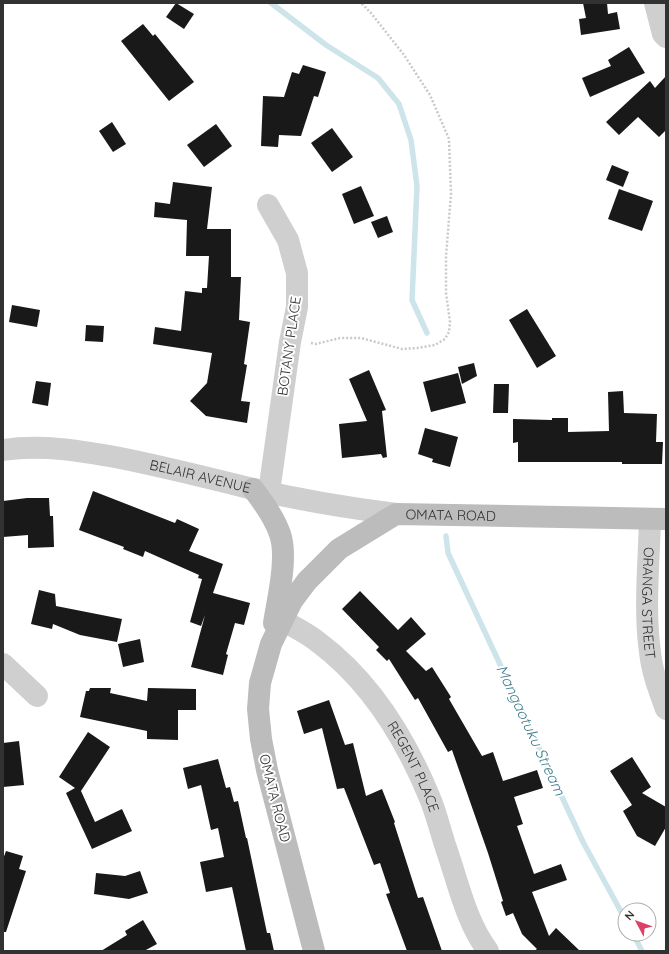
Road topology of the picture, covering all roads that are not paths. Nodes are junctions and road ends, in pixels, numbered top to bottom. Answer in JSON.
{"nodes":[{"id":1,"x":655,"y":3,"type":"edge"},
{"id":2,"x":666,"y":37,"type":"edge"},
{"id":3,"x":268,"y":205,"type":"dead end"},
{"id":4,"x":3,"y":450,"type":"edge"},
{"id":5,"x":261,"y":491,"type":"junction"},
{"id":6,"x":396,"y":514,"type":"junction"},
{"id":7,"x":658,"y":519,"type":"edge"},
{"id":8,"x":282,"y":620,"type":"junction"},
{"id":9,"x":271,"y":644,"type":"junction"},
{"id":10,"x":3,"y":664,"type":"edge"},
{"id":11,"x":36,"y":696,"type":"dead end"},
{"id":12,"x":666,"y":708,"type":"edge"},
{"id":13,"x":314,"y":951,"type":"edge"},
{"id":14,"x":488,"y":951,"type":"edge"}],
"edges":[{"from":1,"to":2,"type":"street"},
{"from":3,"to":5,"type":"street","name":"BOTANY PLACE"},
{"from":4,"to":5,"type":"street","name":"BELAIR AVENUE"},
{"from":5,"to":6,"type":"street","name":"BELAIR AVENUE"},
{"from":5,"to":9,"type":"main road","name":"OMATA ROAD"},
{"from":6,"to":7,"type":"main road","name":"OMATA ROAD"},
{"from":6,"to":8,"type":"main road","name":"OMATA ROAD"},
{"from":7,"to":12,"type":"street","name":"ORANGA STREET"},
{"from":8,"to":9,"type":"main road","name":"OMATA ROAD"},
{"from":8,"to":14,"type":"street","name":"REGENT PLACE"},
{"from":9,"to":13,"type":"main road","name":"OMATA ROAD"},
{"from":10,"to":11,"type":"street"}]}
